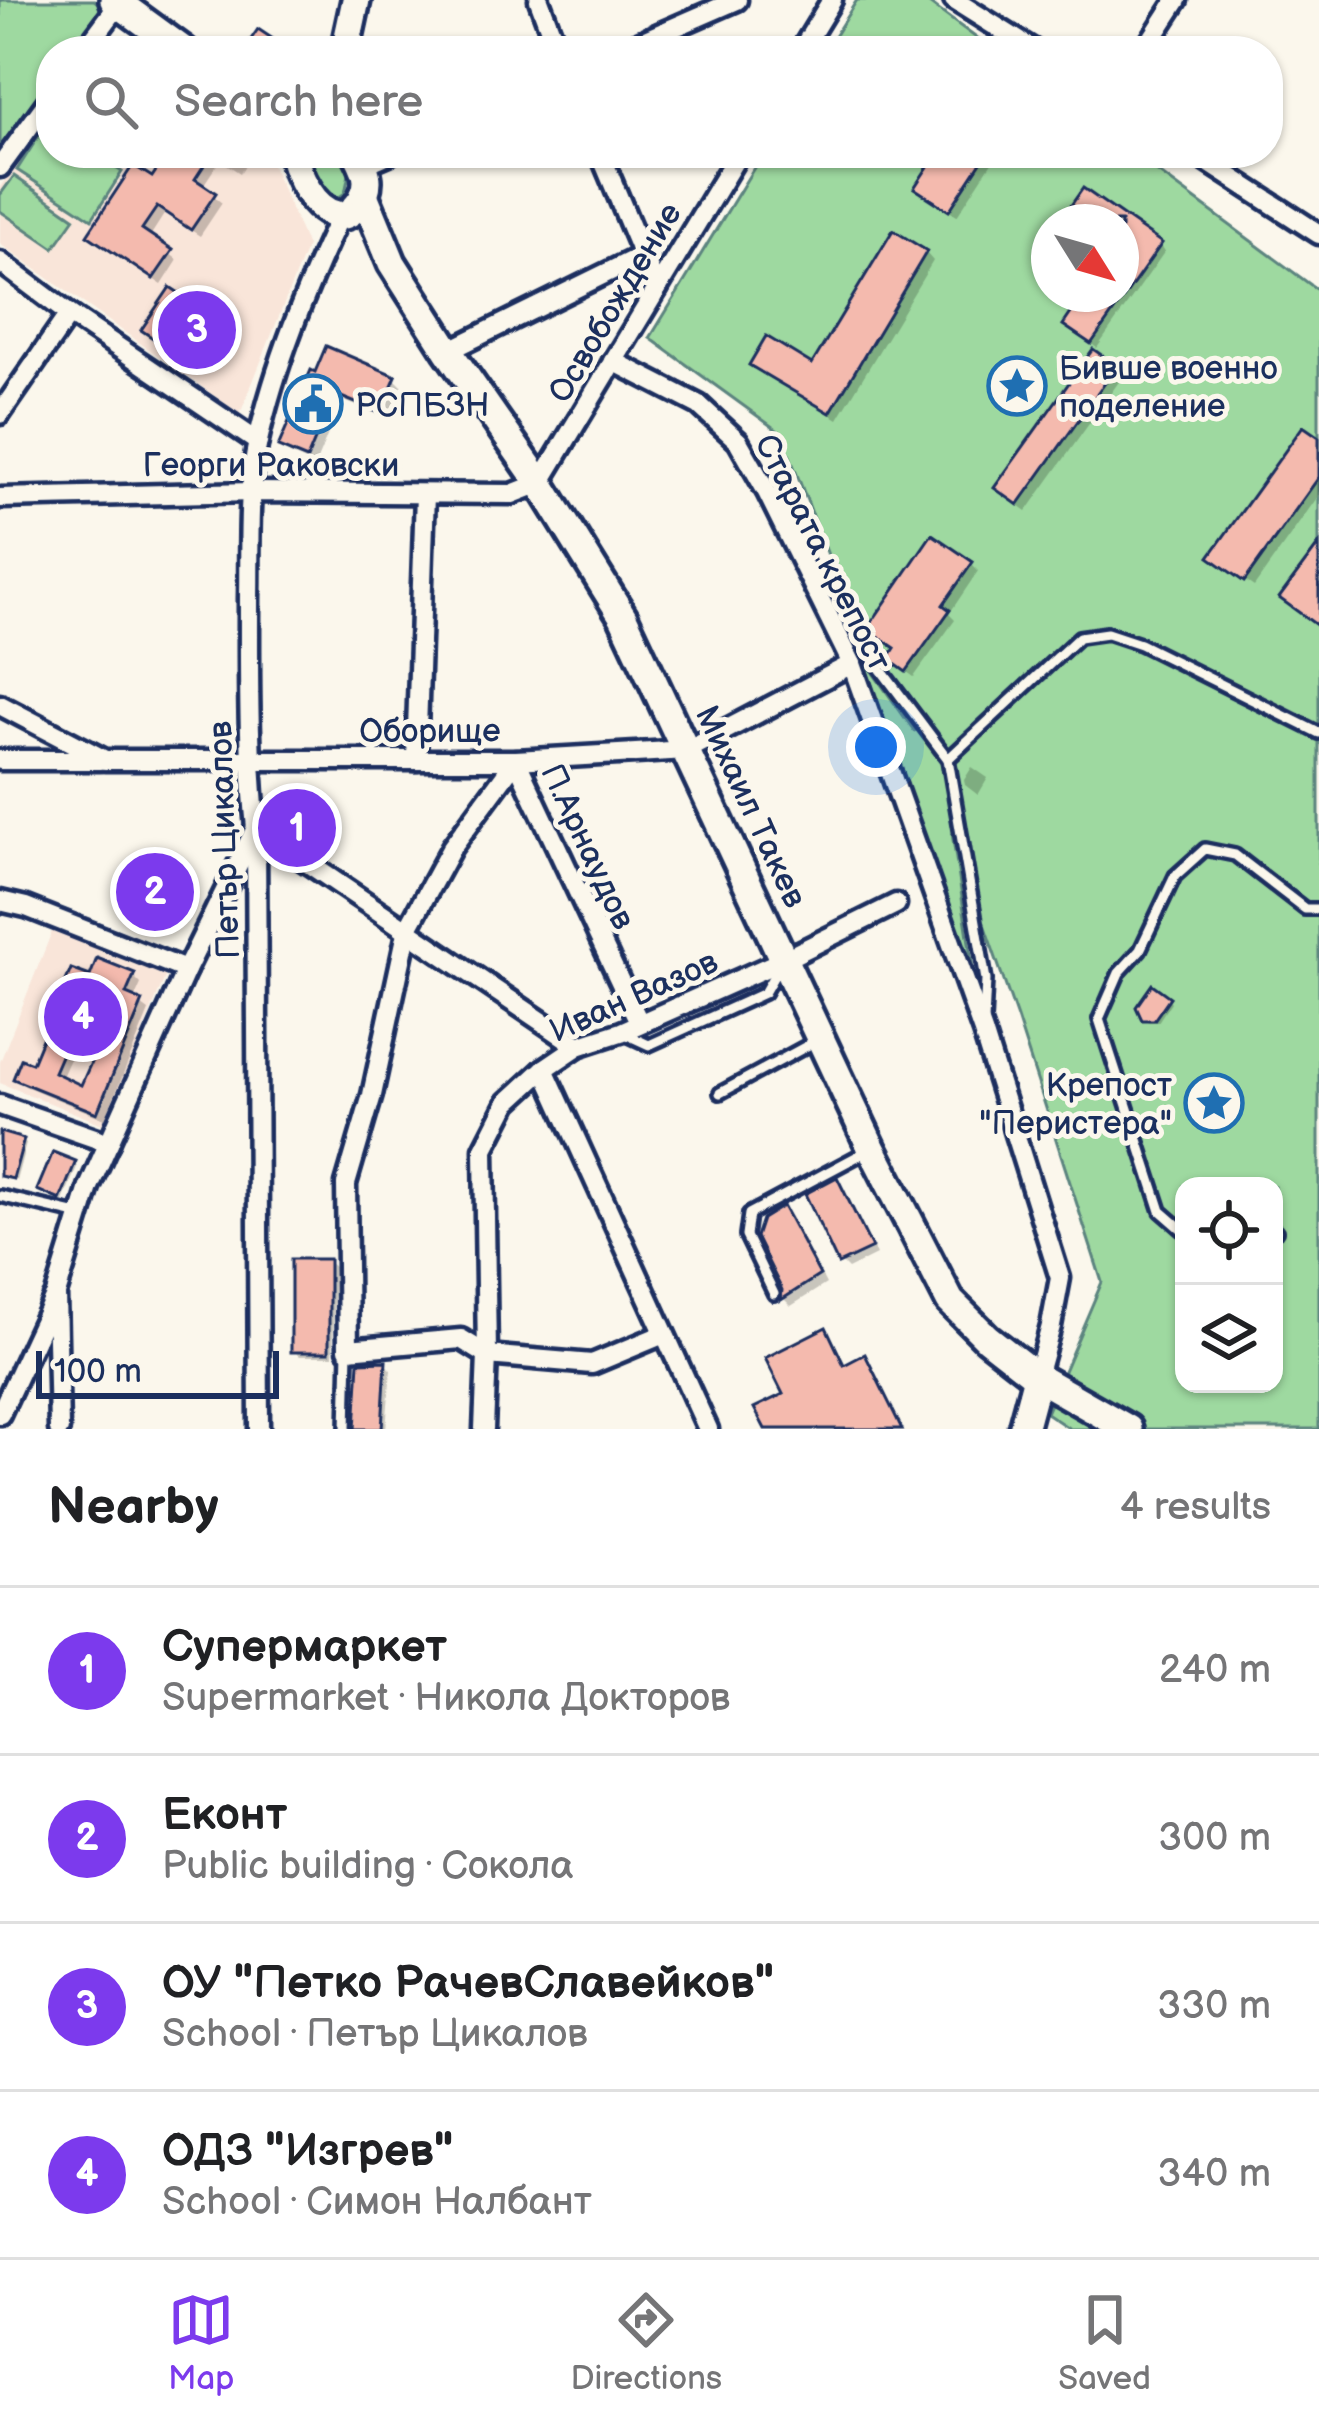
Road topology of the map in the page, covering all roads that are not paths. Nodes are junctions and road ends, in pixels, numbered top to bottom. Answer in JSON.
{"nodes":[{"id":1,"x":356,"y":0,"type":"edge"},
{"id":2,"x":539,"y":0,"type":"edge"},
{"id":3,"x":737,"y":0,"type":"edge"},
{"id":4,"x":832,"y":0,"type":"edge"},
{"id":5,"x":954,"y":0,"type":"edge"},
{"id":6,"x":1177,"y":0,"type":"edge"},
{"id":7,"x":116,"y":2,"type":"edge"},
{"id":8,"x":706,"y":7,"type":"edge"},
{"id":9,"x":94,"y":36,"type":"edge"},
{"id":10,"x":163,"y":36,"type":"edge"},
{"id":11,"x":348,"y":36,"type":"edge"},
{"id":12,"x":552,"y":36,"type":"edge"},
{"id":13,"x":649,"y":36,"type":"edge"},
{"id":14,"x":810,"y":36,"type":"edge"},
{"id":15,"x":1011,"y":36,"type":"edge"},
{"id":16,"x":1154,"y":36,"type":"edge"},
{"id":17,"x":36,"y":118,"type":"edge"},
{"id":18,"x":0,"y":167,"type":"edge"},
{"id":19,"x":297,"y":168,"type":"edge"},
{"id":20,"x":363,"y":168,"type":"edge"},
{"id":21,"x":606,"y":168,"type":"edge"},
{"id":22,"x":730,"y":168,"type":"edge"},
{"id":23,"x":1217,"y":168,"type":"edge"},
{"id":24,"x":312,"y":196,"type":"junction"},
{"id":25,"x":350,"y":209,"type":"junction"},
{"id":26,"x":1319,"y":234,"type":"edge"},
{"id":27,"x":643,"y":255,"type":"junction"},
{"id":28,"x":319,"y":260,"type":"junction"},
{"id":29,"x":0,"y":262,"type":"edge"},
{"id":30,"x":657,"y":289,"type":"junction"},
{"id":31,"x":69,"y":314,"type":"junction"},
{"id":32,"x":448,"y":351,"type":"junction"},
{"id":33,"x":614,"y":361,"type":"junction"},
{"id":34,"x":0,"y":414,"type":"edge"},
{"id":35,"x":258,"y":442,"type":"junction"},
{"id":36,"x":540,"y":483,"type":"junction"},
{"id":37,"x":252,"y":493,"type":"junction"},
{"id":38,"x":425,"y":494,"type":"junction"},
{"id":39,"x":0,"y":498,"type":"edge"},
{"id":40,"x":861,"y":644,"type":"dead end"},
{"id":41,"x":852,"y":664,"type":"junction"},
{"id":42,"x":0,"y":705,"type":"edge"},
{"id":43,"x":1319,"y":733,"type":"edge"},
{"id":44,"x":687,"y":750,"type":"junction"},
{"id":45,"x":249,"y":759,"type":"junction"},
{"id":46,"x":948,"y":759,"type":"junction"},
{"id":47,"x":0,"y":760,"type":"edge"},
{"id":48,"x":105,"y":760,"type":"junction"},
{"id":49,"x":416,"y":760,"type":"junction"},
{"id":50,"x":516,"y":760,"type":"junction"},
{"id":51,"x":256,"y":828,"type":"junction"},
{"id":52,"x":0,"y":901,"type":"edge"},
{"id":53,"x":896,"y":904,"type":"dead end"},
{"id":54,"x":1319,"y":909,"type":"edge"},
{"id":55,"x":408,"y":928,"type":"junction"},
{"id":56,"x":783,"y":961,"type":"junction"},
{"id":57,"x":186,"y":970,"type":"junction"},
{"id":58,"x":630,"y":1027,"type":"junction"},
{"id":59,"x":983,"y":1032,"type":"junction"},
{"id":60,"x":821,"y":1038,"type":"junction"},
{"id":61,"x":578,"y":1046,"type":"junction"},
{"id":62,"x":544,"y":1069,"type":"junction"},
{"id":63,"x":720,"y":1094,"type":"dead end"},
{"id":64,"x":0,"y":1105,"type":"edge"},
{"id":65,"x":109,"y":1143,"type":"junction"},
{"id":66,"x":872,"y":1149,"type":"junction"},
{"id":67,"x":0,"y":1196,"type":"edge"},
{"id":68,"x":80,"y":1215,"type":"junction"},
{"id":69,"x":1175,"y":1223,"type":"edge"},
{"id":70,"x":56,"y":1294,"type":"junction"},
{"id":71,"x":774,"y":1294,"type":"dead end"},
{"id":72,"x":664,"y":1334,"type":"junction"},
{"id":73,"x":348,"y":1349,"type":"junction"},
{"id":74,"x":487,"y":1355,"type":"junction"},
{"id":75,"x":1037,"y":1377,"type":"junction"},
{"id":76,"x":0,"y":1414,"type":"edge"},
{"id":77,"x":704,"y":1428,"type":"edge"},
{"id":78,"x":58,"y":1429,"type":"edge"},
{"id":79,"x":259,"y":1429,"type":"edge"},
{"id":80,"x":346,"y":1429,"type":"edge"},
{"id":81,"x":484,"y":1429,"type":"edge"},
{"id":82,"x":1023,"y":1429,"type":"edge"},
{"id":83,"x":1128,"y":1429,"type":"edge"}],
"edges":[{"from":1,"to":11,"type":"main road"},
{"from":2,"to":12,"type":"street"},
{"from":3,"to":8,"type":"street"},
{"from":4,"to":14,"type":"street"},
{"from":5,"to":15,"type":"street"},
{"from":6,"to":16,"type":"street"},
{"from":7,"to":9,"type":"street"},
{"from":7,"to":10,"type":"main road"},
{"from":8,"to":13,"type":"street"},
{"from":17,"to":18,"type":"street"},
{"from":19,"to":24,"type":"main road"},
{"from":20,"to":25,"type":"main road"},
{"from":21,"to":27,"type":"street"},
{"from":22,"to":30,"type":"street","name":"Освобождение"},
{"from":23,"to":26,"type":"street"},
{"from":24,"to":25,"type":"main road"},
{"from":24,"to":28,"type":"street","name":"Петър Цикалов"},
{"from":25,"to":28,"type":"street","name":"Петър Цикалов"},
{"from":25,"to":32,"type":"main road","name":"Михаил Такев"},
{"from":27,"to":30,"type":"street"},
{"from":27,"to":32,"type":"street"},
{"from":28,"to":35,"type":"street","name":"Петър Цикалов"},
{"from":29,"to":31,"type":"street"},
{"from":30,"to":33,"type":"street","name":"Освобождение"},
{"from":31,"to":34,"type":"street"},
{"from":31,"to":35,"type":"street"},
{"from":32,"to":36,"type":"main road","name":"Михаил Такев"},
{"from":33,"to":36,"type":"street","name":"Освобождение"},
{"from":33,"to":41,"type":"street","name":"Старата крепост"},
{"from":35,"to":37,"type":"street","name":"Петър Цикалов"},
{"from":36,"to":38,"type":"street","name":"Георги Раковски"},
{"from":36,"to":44,"type":"main road","name":"Михаил Такев"},
{"from":37,"to":38,"type":"street","name":"Георги Раковски"},
{"from":37,"to":39,"type":"street","name":"Георги Раковски"},
{"from":37,"to":45,"type":"street","name":"Петър Цикалов"},
{"from":38,"to":49,"type":"street"},
{"from":40,"to":46,"type":"lane"},
{"from":41,"to":44,"type":"street","name":"Оборище"},
{"from":41,"to":59,"type":"street","name":"Старата крепост"},
{"from":42,"to":48,"type":"street","name":"Оборище"},
{"from":43,"to":46,"type":"lane"},
{"from":44,"to":50,"type":"street","name":"Оборище"},
{"from":44,"to":56,"type":"main road","name":"Михаил Такев"},
{"from":45,"to":48,"type":"street","name":"Оборище"},
{"from":45,"to":49,"type":"street","name":"Оборище"},
{"from":45,"to":51,"type":"street","name":"Петър Цикалов"},
{"from":46,"to":59,"type":"lane"},
{"from":47,"to":48,"type":"street"},
{"from":49,"to":50,"type":"street","name":"Оборище"},
{"from":50,"to":55,"type":"street"},
{"from":50,"to":58,"type":"street","name":"П.Арнаудов"},
{"from":51,"to":55,"type":"street"},
{"from":51,"to":57,"type":"street"},
{"from":51,"to":79,"type":"street","name":"Петър Цикалов"},
{"from":52,"to":57,"type":"street"},
{"from":53,"to":56,"type":"street","name":"Иван Вазов"},
{"from":54,"to":69,"type":"lane"},
{"from":55,"to":61,"type":"street"},
{"from":55,"to":73,"type":"street"},
{"from":56,"to":58,"type":"street","name":"Иван Вазов"},
{"from":56,"to":60,"type":"main road","name":"Михаил Такев"},
{"from":57,"to":65,"type":"street"},
{"from":58,"to":61,"type":"street","name":"Иван Вазов"},
{"from":59,"to":75,"type":"street","name":"Старата крепост"},
{"from":60,"to":63,"type":"lane"},
{"from":60,"to":66,"type":"main road","name":"Михаил Такев"},
{"from":61,"to":62,"type":"street","name":"Иван Вазов"},
{"from":62,"to":72,"type":"street"},
{"from":62,"to":74,"type":"street","name":"Иван Вазов"},
{"from":64,"to":65,"type":"street"},
{"from":65,"to":68,"type":"street"},
{"from":66,"to":71,"type":"lane"},
{"from":66,"to":75,"type":"main road","name":"Михаил Такев"},
{"from":67,"to":68,"type":"lane"},
{"from":68,"to":70,"type":"street"},
{"from":70,"to":76,"type":"street"},
{"from":70,"to":78,"type":"street"},
{"from":72,"to":74,"type":"street"},
{"from":72,"to":77,"type":"street"},
{"from":73,"to":74,"type":"street"},
{"from":73,"to":80,"type":"lane"},
{"from":74,"to":81,"type":"street","name":"Иван Вазов"},
{"from":75,"to":82,"type":"main road"},
{"from":75,"to":83,"type":"main road","name":"Михаил Такев"}]}
